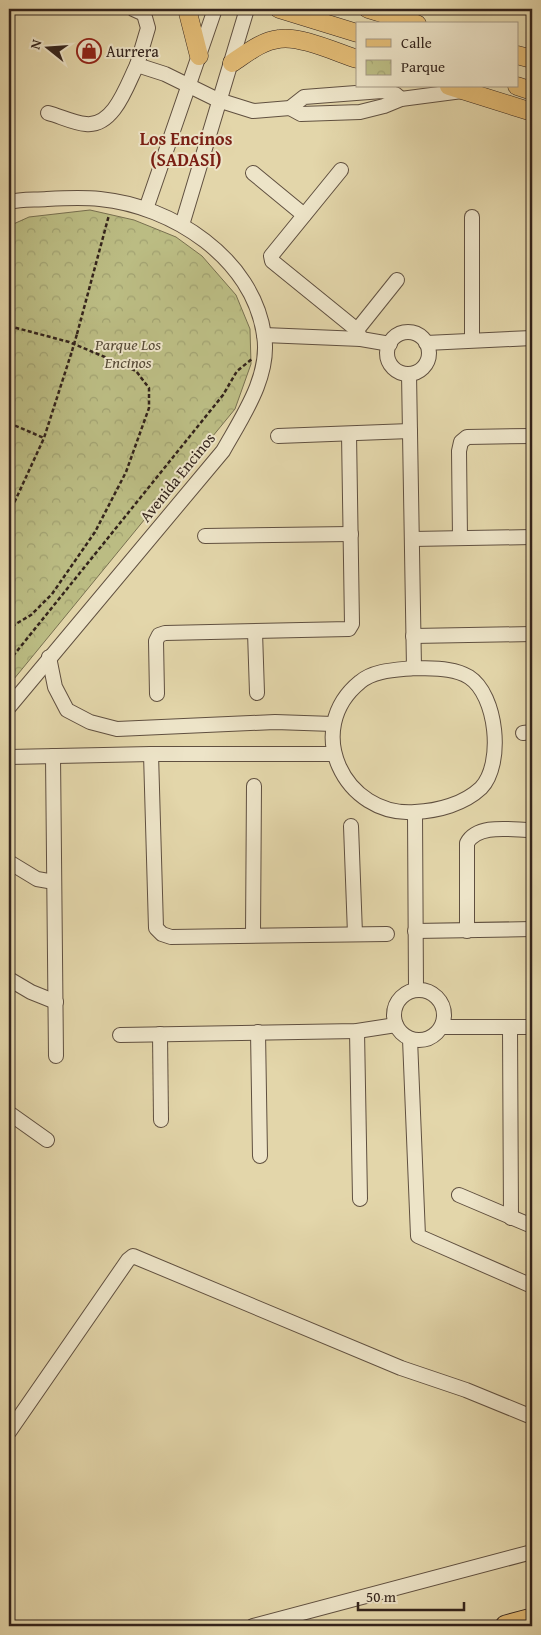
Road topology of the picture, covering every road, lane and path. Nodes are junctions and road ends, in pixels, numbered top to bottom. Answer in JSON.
{"nodes":[{"id":1,"x":134,"y":9,"type":"edge"},
{"id":2,"x":187,"y":9,"type":"edge"},
{"id":3,"x":215,"y":9,"type":"edge"},
{"id":4,"x":247,"y":9,"type":"edge"},
{"id":5,"x":278,"y":9,"type":"edge"},
{"id":6,"x":368,"y":9,"type":"edge"},
{"id":7,"x":410,"y":22,"type":"edge"},
{"id":8,"x":356,"y":33,"type":"edge"},
{"id":9,"x":518,"y":54,"type":"edge"},
{"id":10,"x":199,"y":56,"type":"junction"},
{"id":11,"x":356,"y":58,"type":"edge"},
{"id":12,"x":532,"y":59,"type":"edge"},
{"id":13,"x":232,"y":64,"type":"junction"},
{"id":14,"x":137,"y":65,"type":"junction"},
{"id":15,"x":518,"y":86,"type":"edge"},
{"id":16,"x":188,"y":87,"type":"junction"},
{"id":17,"x":457,"y":89,"type":"edge"},
{"id":18,"x":532,"y":91,"type":"edge"},
{"id":19,"x":218,"y":100,"type":"junction"},
{"id":20,"x":532,"y":112,"type":"edge"},
{"id":21,"x":48,"y":113,"type":"dead end"},
{"id":22,"x":341,"y":170,"type":"dead end"},
{"id":23,"x":253,"y":173,"type":"dead end"},
{"id":24,"x":9,"y":202,"type":"edge"},
{"id":25,"x":113,"y":202,"type":"junction"},
{"id":26,"x":146,"y":209,"type":"junction"},
{"id":27,"x":304,"y":215,"type":"junction"},
{"id":28,"x":472,"y":217,"type":"dead end"},
{"id":29,"x":182,"y":225,"type":"junction"},
{"id":30,"x":397,"y":280,"type":"dead end"},
{"id":31,"x":9,"y":326,"type":"edge"},
{"id":32,"x":359,"y":334,"type":"junction"},
{"id":33,"x":264,"y":335,"type":"junction"},
{"id":34,"x":532,"y":338,"type":"edge"},
{"id":35,"x":472,"y":340,"type":"junction"},
{"id":36,"x":426,"y":343,"type":"junction"},
{"id":37,"x":390,"y":344,"type":"junction"},
{"id":38,"x":264,"y":355,"type":"junction"},
{"id":39,"x":409,"y":374,"type":"junction"},
{"id":40,"x":9,"y":423,"type":"edge"},
{"id":41,"x":410,"y":431,"type":"junction"},
{"id":42,"x":349,"y":434,"type":"junction"},
{"id":43,"x":278,"y":436,"type":"dead end"},
{"id":44,"x":532,"y":436,"type":"edge"},
{"id":45,"x":44,"y":438,"type":"junction"},
{"id":46,"x":9,"y":514,"type":"edge"},
{"id":47,"x":351,"y":534,"type":"junction"},
{"id":48,"x":205,"y":536,"type":"dead end"},
{"id":49,"x":532,"y":537,"type":"edge"},
{"id":50,"x":460,"y":538,"type":"junction"},
{"id":51,"x":412,"y":539,"type":"junction"},
{"id":52,"x":9,"y":628,"type":"edge"},
{"id":53,"x":255,"y":632,"type":"junction"},
{"id":54,"x":532,"y":634,"type":"edge"},
{"id":55,"x":413,"y":636,"type":"junction"},
{"id":56,"x":49,"y":657,"type":"junction"},
{"id":57,"x":9,"y":661,"type":"edge"},
{"id":58,"x":414,"y":668,"type":"junction"},
{"id":59,"x":257,"y":693,"type":"dead end"},
{"id":60,"x":157,"y":694,"type":"dead end"},
{"id":61,"x":9,"y":707,"type":"edge"},
{"id":62,"x":333,"y":724,"type":"junction"},
{"id":63,"x":151,"y":754,"type":"junction"},
{"id":64,"x":333,"y":754,"type":"junction"},
{"id":65,"x":53,"y":756,"type":"junction"},
{"id":66,"x":9,"y":757,"type":"edge"},
{"id":67,"x":254,"y":786,"type":"dead end"},
{"id":68,"x":415,"y":813,"type":"junction"},
{"id":69,"x":351,"y":826,"type":"dead end"},
{"id":70,"x":532,"y":830,"type":"edge"},
{"id":71,"x":9,"y":862,"type":"edge"},
{"id":72,"x":54,"y":882,"type":"junction"},
{"id":73,"x":532,"y":929,"type":"edge"},
{"id":74,"x":415,"y":931,"type":"junction"},
{"id":75,"x":467,"y":931,"type":"junction"},
{"id":76,"x":354,"y":934,"type":"junction"},
{"id":77,"x":387,"y":934,"type":"dead end"},
{"id":78,"x":253,"y":935,"type":"junction"},
{"id":79,"x":9,"y":979,"type":"edge"},
{"id":80,"x":416,"y":990,"type":"junction"},
{"id":81,"x":56,"y":1002,"type":"junction"},
{"id":82,"x":396,"y":1025,"type":"junction"},
{"id":83,"x":442,"y":1027,"type":"junction"},
{"id":84,"x":532,"y":1027,"type":"edge"},
{"id":85,"x":510,"y":1028,"type":"junction"},
{"id":86,"x":357,"y":1031,"type":"junction"},
{"id":87,"x":258,"y":1032,"type":"junction"},
{"id":88,"x":160,"y":1034,"type":"junction"},
{"id":89,"x":120,"y":1035,"type":"dead end"},
{"id":90,"x":410,"y":1039,"type":"junction"},
{"id":91,"x":56,"y":1056,"type":"dead end"},
{"id":92,"x":9,"y":1113,"type":"edge"},
{"id":93,"x":161,"y":1120,"type":"dead end"},
{"id":94,"x":47,"y":1140,"type":"dead end"},
{"id":95,"x":260,"y":1156,"type":"dead end"},
{"id":96,"x":459,"y":1195,"type":"dead end"},
{"id":97,"x":360,"y":1199,"type":"dead end"},
{"id":98,"x":511,"y":1218,"type":"junction"},
{"id":99,"x":532,"y":1226,"type":"edge"},
{"id":100,"x":532,"y":1286,"type":"edge"},
{"id":101,"x":532,"y":1417,"type":"edge"},
{"id":102,"x":9,"y":1432,"type":"edge"},
{"id":103,"x":532,"y":1552,"type":"edge"},
{"id":104,"x":532,"y":1619,"type":"edge"},
{"id":105,"x":253,"y":1626,"type":"edge"},
{"id":106,"x":506,"y":1626,"type":"edge"}],
"edges":[{"from":1,"to":14,"type":"street"},
{"from":2,"to":10,"type":"main road"},
{"from":3,"to":10,"type":"street"},
{"from":4,"to":13,"type":"street"},
{"from":5,"to":8,"type":"main road"},
{"from":6,"to":7,"type":"main road"},
{"from":9,"to":12,"type":"main road"},
{"from":10,"to":16,"type":"street"},
{"from":11,"to":13,"type":"main road"},
{"from":13,"to":19,"type":"street"},
{"from":14,"to":16,"type":"street"},
{"from":14,"to":21,"type":"street"},
{"from":15,"to":18,"type":"main road"},
{"from":16,"to":19,"type":"street"},
{"from":16,"to":26,"type":"street"},
{"from":17,"to":19,"type":"street"},
{"from":17,"to":20,"type":"main road"},
{"from":19,"to":29,"type":"street"},
{"from":22,"to":27,"type":"street"},
{"from":23,"to":27,"type":"street"},
{"from":24,"to":25,"type":"street","name":"Avenida Encinos"},
{"from":25,"to":26,"type":"street","name":"Avenida Encinos"},
{"from":25,"to":45,"type":"path","bridge":true},
{"from":26,"to":29,"type":"street","name":"Avenida Encinos"},
{"from":27,"to":32,"type":"street"},
{"from":28,"to":35,"type":"street"},
{"from":29,"to":33,"type":"street","name":"Avenida Encinos"},
{"from":30,"to":32,"type":"street"},
{"from":31,"to":52,"type":"path"},
{"from":32,"to":33,"type":"street"},
{"from":32,"to":37,"type":"street"},
{"from":33,"to":38,"type":"street","name":"Avenida Encinos"},
{"from":34,"to":35,"type":"street"},
{"from":35,"to":36,"type":"street"},
{"from":36,"to":37,"type":"street"},
{"from":36,"to":39,"type":"street"},
{"from":37,"to":39,"type":"street"},
{"from":38,"to":56,"type":"street","name":"Avenida Encinos"},
{"from":38,"to":57,"type":"path"},
{"from":39,"to":41,"type":"street"},
{"from":40,"to":45,"type":"path"},
{"from":41,"to":42,"type":"street"},
{"from":41,"to":51,"type":"street"},
{"from":42,"to":43,"type":"street"},
{"from":42,"to":47,"type":"street"},
{"from":44,"to":50,"type":"street"},
{"from":45,"to":46,"type":"path"},
{"from":47,"to":48,"type":"street"},
{"from":47,"to":53,"type":"street"},
{"from":49,"to":50,"type":"street"},
{"from":50,"to":51,"type":"street"},
{"from":51,"to":55,"type":"street"},
{"from":53,"to":59,"type":"street"},
{"from":53,"to":60,"type":"street"},
{"from":54,"to":55,"type":"street"},
{"from":55,"to":58,"type":"street"},
{"from":56,"to":61,"type":"street","name":"Avenida Encinos"},
{"from":56,"to":62,"type":"street"},
{"from":58,"to":62,"type":"street"},
{"from":58,"to":68,"type":"street"},
{"from":62,"to":64,"type":"street"},
{"from":63,"to":64,"type":"street"},
{"from":63,"to":65,"type":"street"},
{"from":63,"to":78,"type":"street"},
{"from":64,"to":68,"type":"street"},
{"from":65,"to":66,"type":"street"},
{"from":65,"to":72,"type":"street"},
{"from":67,"to":78,"type":"street"},
{"from":68,"to":74,"type":"street"},
{"from":69,"to":76,"type":"street"},
{"from":70,"to":75,"type":"street"},
{"from":71,"to":72,"type":"street"},
{"from":72,"to":81,"type":"street"},
{"from":73,"to":75,"type":"street"},
{"from":74,"to":75,"type":"street"},
{"from":74,"to":80,"type":"street"},
{"from":76,"to":77,"type":"street"},
{"from":76,"to":78,"type":"street"},
{"from":79,"to":81,"type":"street"},
{"from":80,"to":82,"type":"street"},
{"from":80,"to":83,"type":"street"},
{"from":81,"to":91,"type":"street"},
{"from":82,"to":86,"type":"street"},
{"from":82,"to":90,"type":"street"},
{"from":83,"to":85,"type":"street"},
{"from":83,"to":90,"type":"street"},
{"from":84,"to":85,"type":"street"},
{"from":85,"to":98,"type":"street"},
{"from":86,"to":87,"type":"street"},
{"from":86,"to":97,"type":"street"},
{"from":87,"to":88,"type":"street"},
{"from":87,"to":95,"type":"street"},
{"from":88,"to":89,"type":"street"},
{"from":88,"to":93,"type":"street"},
{"from":90,"to":100,"type":"street"},
{"from":92,"to":94,"type":"street"},
{"from":96,"to":98,"type":"street"},
{"from":98,"to":99,"type":"street"},
{"from":101,"to":102,"type":"street"},
{"from":103,"to":105,"type":"street"},
{"from":104,"to":106,"type":"highway"}]}
